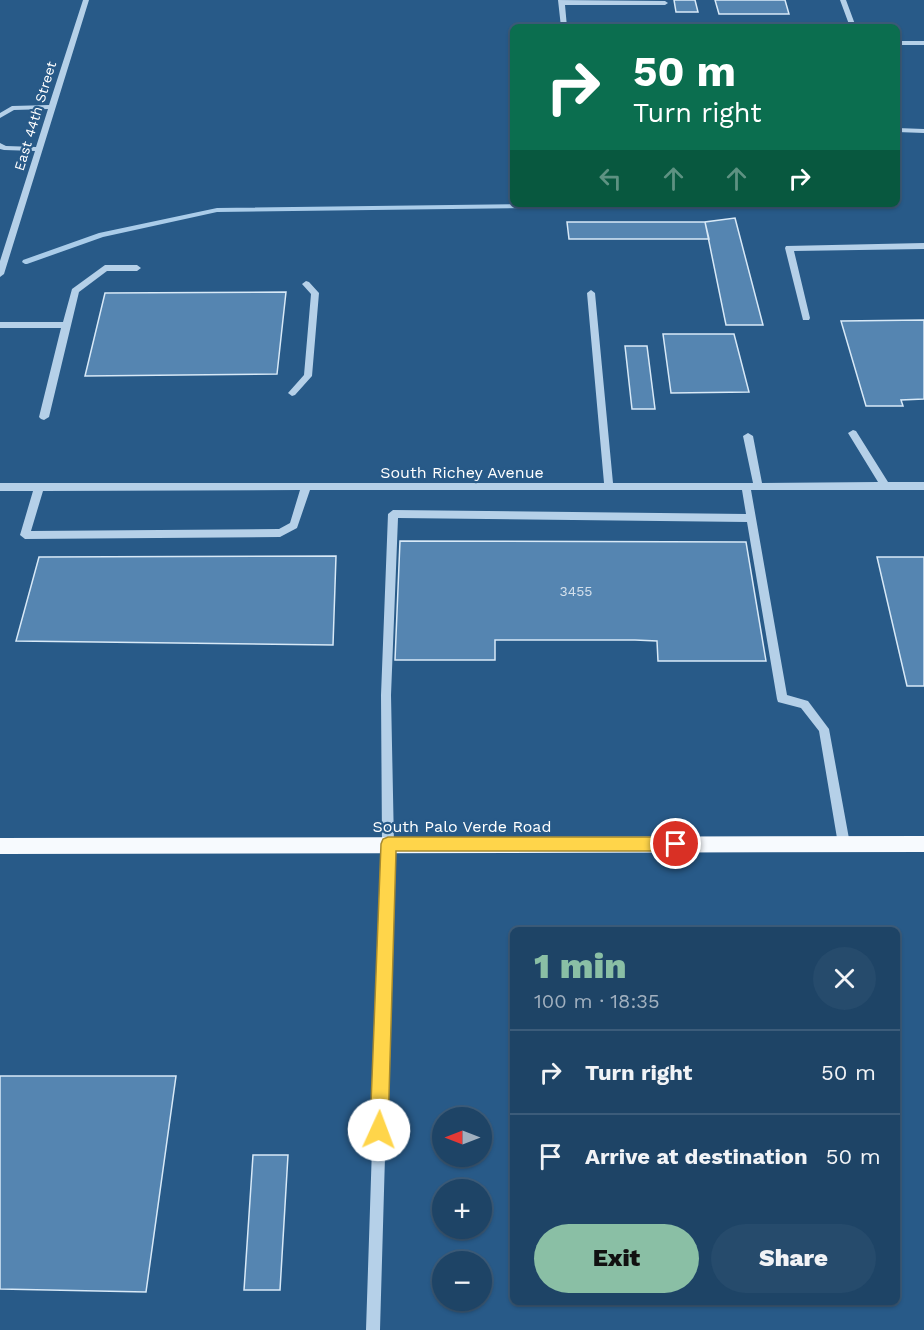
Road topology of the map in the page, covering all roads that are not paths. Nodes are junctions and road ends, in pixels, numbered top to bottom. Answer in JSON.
{"nodes":[{"id":1,"x":86,"y":0,"type":"edge"},
{"id":2,"x":843,"y":0,"type":"edge"},
{"id":3,"x":561,"y":2,"type":"edge"},
{"id":4,"x":665,"y":3,"type":"dead end"},
{"id":5,"x":564,"y":24,"type":"edge"},
{"id":6,"x":852,"y":24,"type":"edge"},
{"id":7,"x":900,"y":43,"type":"edge"},
{"id":8,"x":924,"y":43,"type":"edge"},
{"id":9,"x":52,"y":107,"type":"junction"},
{"id":10,"x":0,"y":116,"type":"edge"},
{"id":11,"x":900,"y":130,"type":"edge"},
{"id":12,"x":924,"y":131,"type":"edge"},
{"id":13,"x":0,"y":145,"type":"edge"},
{"id":14,"x":39,"y":149,"type":"junction"},
{"id":15,"x":924,"y":246,"type":"edge"},
{"id":16,"x":137,"y":268,"type":"dead end"},
{"id":17,"x":0,"y":274,"type":"edge"},
{"id":18,"x":306,"y":284,"type":"dead end"},
{"id":19,"x":591,"y":293,"type":"dead end"},
{"id":20,"x":806,"y":318,"type":"dead end"},
{"id":21,"x":0,"y":325,"type":"edge"},
{"id":22,"x":66,"y":325,"type":"junction"},
{"id":23,"x":292,"y":393,"type":"dead end"},
{"id":24,"x":44,"y":417,"type":"dead end"},
{"id":25,"x":853,"y":433,"type":"dead end"},
{"id":26,"x":748,"y":436,"type":"dead end"},
{"id":27,"x":746,"y":486,"type":"junction"},
{"id":28,"x":758,"y":486,"type":"junction"},
{"id":29,"x":885,"y":486,"type":"junction"},
{"id":30,"x":924,"y":486,"type":"edge"},
{"id":31,"x":0,"y":487,"type":"edge"},
{"id":32,"x":39,"y":487,"type":"junction"},
{"id":33,"x":306,"y":487,"type":"junction"},
{"id":34,"x":609,"y":487,"type":"junction"},
{"id":35,"x":752,"y":518,"type":"junction"},
{"id":36,"x":388,"y":844,"type":"junction"},
{"id":37,"x":844,"y":844,"type":"junction"},
{"id":38,"x":924,"y":844,"type":"edge"},
{"id":39,"x":0,"y":846,"type":"edge"},
{"id":40,"x":373,"y":1330,"type":"edge"}],
"edges":[{"from":1,"to":9,"type":"street","name":"East 44th Street"},
{"from":2,"to":6,"type":"street"},
{"from":3,"to":4,"type":"street"},
{"from":3,"to":5,"type":"street"},
{"from":7,"to":8,"type":"street"},
{"from":9,"to":10,"type":"street"},
{"from":9,"to":14,"type":"street","name":"East 44th Street"},
{"from":11,"to":12,"type":"street"},
{"from":13,"to":14,"type":"street"},
{"from":14,"to":17,"type":"street","name":"East 44th Street"},
{"from":15,"to":20,"type":"street"},
{"from":16,"to":22,"type":"street"},
{"from":18,"to":23,"type":"street"},
{"from":19,"to":34,"type":"street"},
{"from":21,"to":22,"type":"street"},
{"from":22,"to":24,"type":"street"},
{"from":25,"to":29,"type":"street"},
{"from":26,"to":28,"type":"street"},
{"from":27,"to":28,"type":"street","name":"South Richey Avenue"},
{"from":27,"to":34,"type":"street","name":"South Richey Avenue"},
{"from":27,"to":35,"type":"street"},
{"from":28,"to":29,"type":"street","name":"South Richey Avenue"},
{"from":29,"to":30,"type":"street","name":"South Richey Avenue"},
{"from":31,"to":32,"type":"street","name":"South Richey Avenue"},
{"from":32,"to":33,"type":"street","name":"South Richey Avenue"},
{"from":32,"to":33,"type":"street"},
{"from":33,"to":34,"type":"street","name":"South Richey Avenue"},
{"from":35,"to":36,"type":"street"},
{"from":35,"to":37,"type":"street"},
{"from":36,"to":37,"type":"main road","name":"South Palo Verde Road"},
{"from":36,"to":39,"type":"main road","name":"South Palo Verde Road"},
{"from":36,"to":40,"type":"street"},
{"from":37,"to":38,"type":"main road","name":"South Palo Verde Road"}]}
